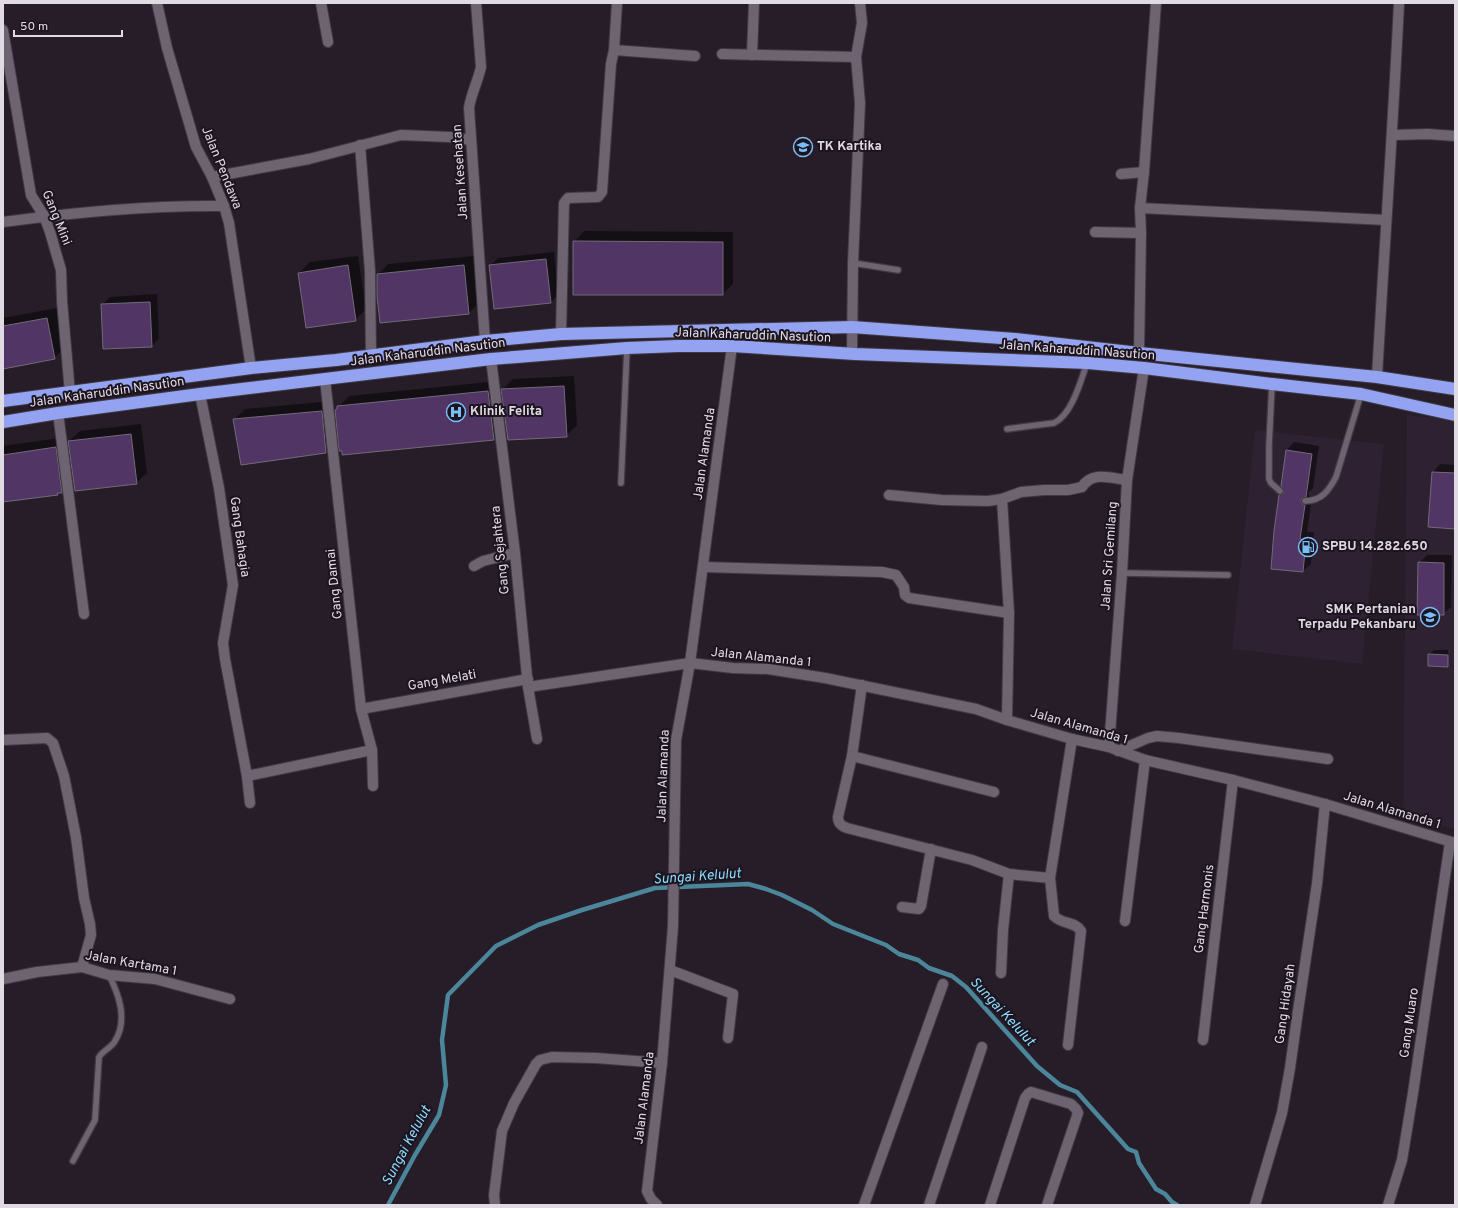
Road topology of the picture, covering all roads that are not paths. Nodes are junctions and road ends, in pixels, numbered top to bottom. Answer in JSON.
{"nodes":[{"id":1,"x":157,"y":3,"type":"edge"},
{"id":2,"x":321,"y":3,"type":"edge"},
{"id":3,"x":476,"y":3,"type":"edge"},
{"id":4,"x":617,"y":3,"type":"edge"},
{"id":5,"x":754,"y":3,"type":"edge"},
{"id":6,"x":860,"y":3,"type":"edge"},
{"id":7,"x":1156,"y":3,"type":"edge"},
{"id":8,"x":1399,"y":3,"type":"edge"},
{"id":9,"x":3,"y":30,"type":"edge"},
{"id":10,"x":328,"y":42,"type":"dead end"},
{"id":11,"x":614,"y":50,"type":"junction"},
{"id":12,"x":722,"y":54,"type":"dead end"},
{"id":13,"x":752,"y":54,"type":"junction"},
{"id":14,"x":695,"y":56,"type":"dead end"},
{"id":15,"x":856,"y":57,"type":"junction"},
{"id":16,"x":1393,"y":135,"type":"junction"},
{"id":17,"x":1455,"y":136,"type":"edge"},
{"id":18,"x":471,"y":140,"type":"junction"},
{"id":19,"x":360,"y":145,"type":"junction"},
{"id":20,"x":1144,"y":172,"type":"junction"},
{"id":21,"x":1121,"y":174,"type":"dead end"},
{"id":22,"x":212,"y":177,"type":"junction"},
{"id":23,"x":224,"y":206,"type":"junction"},
{"id":24,"x":1140,"y":208,"type":"junction"},
{"id":25,"x":44,"y":216,"type":"junction"},
{"id":26,"x":1386,"y":220,"type":"junction"},
{"id":27,"x":3,"y":222,"type":"edge"},
{"id":28,"x":1095,"y":232,"type":"dead end"},
{"id":29,"x":1141,"y":233,"type":"junction"},
{"id":30,"x":852,"y":263,"type":"junction"},
{"id":31,"x":898,"y":270,"type":"dead end"},
{"id":32,"x":852,"y":328,"type":"junction"},
{"id":33,"x":561,"y":334,"type":"junction"},
{"id":34,"x":485,"y":341,"type":"junction"},
{"id":35,"x":732,"y":346,"type":"junction"},
{"id":36,"x":626,"y":348,"type":"junction"},
{"id":37,"x":1139,"y":353,"type":"junction"},
{"id":38,"x":852,"y":354,"type":"junction"},
{"id":39,"x":371,"y":356,"type":"junction"},
{"id":40,"x":491,"y":359,"type":"junction"},
{"id":41,"x":1088,"y":363,"type":"junction"},
{"id":42,"x":251,"y":368,"type":"junction"},
{"id":43,"x":1144,"y":368,"type":"junction"},
{"id":44,"x":1377,"y":377,"type":"junction"},
{"id":45,"x":325,"y":379,"type":"junction"},
{"id":46,"x":1272,"y":384,"type":"junction"},
{"id":47,"x":1455,"y":389,"type":"edge"},
{"id":48,"x":70,"y":393,"type":"junction"},
{"id":49,"x":200,"y":394,"type":"junction"},
{"id":50,"x":1361,"y":394,"type":"junction"},
{"id":51,"x":3,"y":401,"type":"edge"},
{"id":52,"x":58,"y":413,"type":"junction"},
{"id":53,"x":1455,"y":415,"type":"edge"},
{"id":54,"x":3,"y":422,"type":"edge"},
{"id":55,"x":1008,"y":429,"type":"dead end"},
{"id":56,"x":1127,"y":480,"type":"junction"},
{"id":57,"x":621,"y":483,"type":"dead end"},
{"id":58,"x":1280,"y":491,"type":"dead end"},
{"id":59,"x":889,"y":495,"type":"dead end"},
{"id":60,"x":1002,"y":499,"type":"junction"},
{"id":61,"x":1305,"y":501,"type":"dead end"},
{"id":62,"x":515,"y":553,"type":"junction"},
{"id":63,"x":474,"y":566,"type":"dead end"},
{"id":64,"x":703,"y":567,"type":"junction"},
{"id":65,"x":1122,"y":573,"type":"junction"},
{"id":66,"x":1228,"y":575,"type":"dead end"},
{"id":67,"x":1009,"y":613,"type":"junction"},
{"id":68,"x":84,"y":614,"type":"dead end"},
{"id":69,"x":690,"y":663,"type":"junction"},
{"id":70,"x":528,"y":683,"type":"junction"},
{"id":71,"x":862,"y":685,"type":"junction"},
{"id":72,"x":361,"y":709,"type":"junction"},
{"id":73,"x":1007,"y":720,"type":"junction"},
{"id":74,"x":537,"y":739,"type":"dead end"},
{"id":75,"x":1072,"y":739,"type":"junction"},
{"id":76,"x":3,"y":740,"type":"edge"},
{"id":77,"x":1114,"y":749,"type":"junction"},
{"id":78,"x":372,"y":750,"type":"junction"},
{"id":79,"x":852,"y":756,"type":"junction"},
{"id":80,"x":1328,"y":759,"type":"dead end"},
{"id":81,"x":1145,"y":760,"type":"junction"},
{"id":82,"x":247,"y":776,"type":"junction"},
{"id":83,"x":1233,"y":780,"type":"junction"},
{"id":84,"x":373,"y":786,"type":"dead end"},
{"id":85,"x":994,"y":792,"type":"dead end"},
{"id":86,"x":250,"y":803,"type":"dead end"},
{"id":87,"x":1325,"y":804,"type":"junction"},
{"id":88,"x":1452,"y":843,"type":"edge"},
{"id":89,"x":931,"y":849,"type":"junction"},
{"id":90,"x":1009,"y":874,"type":"junction"},
{"id":91,"x":1050,"y":878,"type":"junction"},
{"id":92,"x":902,"y":907,"type":"dead end"},
{"id":93,"x":1125,"y":921,"type":"dead end"},
{"id":94,"x":82,"y":967,"type":"junction"},
{"id":95,"x":670,"y":970,"type":"junction"},
{"id":96,"x":1001,"y":973,"type":"dead end"},
{"id":97,"x":109,"y":975,"type":"junction"},
{"id":98,"x":3,"y":979,"type":"edge"},
{"id":99,"x":943,"y":984,"type":"dead end"},
{"id":100,"x":230,"y":999,"type":"dead end"},
{"id":101,"x":728,"y":1038,"type":"dead end"},
{"id":102,"x":1203,"y":1040,"type":"dead end"},
{"id":103,"x":1068,"y":1045,"type":"dead end"},
{"id":104,"x":982,"y":1047,"type":"dead end"},
{"id":105,"x":662,"y":1063,"type":"junction"},
{"id":106,"x":73,"y":1161,"type":"dead end"},
{"id":107,"x":653,"y":1203,"type":"edge"},
{"id":108,"x":495,"y":1205,"type":"edge"},
{"id":109,"x":864,"y":1205,"type":"edge"},
{"id":110,"x":929,"y":1205,"type":"edge"},
{"id":111,"x":990,"y":1205,"type":"edge"},
{"id":112,"x":1047,"y":1205,"type":"edge"},
{"id":113,"x":1255,"y":1205,"type":"edge"},
{"id":114,"x":1388,"y":1205,"type":"edge"}],
"edges":[{"from":1,"to":22,"type":"street","name":"Jalan Pendawa"},
{"from":2,"to":10,"type":"street"},
{"from":3,"to":18,"type":"street","name":"Jalan Kesehatan"},
{"from":4,"to":11,"type":"street"},
{"from":5,"to":13,"type":"street"},
{"from":6,"to":15,"type":"street"},
{"from":7,"to":20,"type":"street"},
{"from":8,"to":16,"type":"street"},
{"from":9,"to":25,"type":"street","name":"Gang Mini"},
{"from":11,"to":14,"type":"street"},
{"from":11,"to":33,"type":"street"},
{"from":12,"to":13,"type":"street"},
{"from":13,"to":15,"type":"street"},
{"from":15,"to":30,"type":"street"},
{"from":16,"to":17,"type":"street"},
{"from":16,"to":26,"type":"street"},
{"from":18,"to":19,"type":"street"},
{"from":18,"to":34,"type":"street","name":"Jalan Kesehatan"},
{"from":19,"to":22,"type":"street"},
{"from":19,"to":39,"type":"street"},
{"from":20,"to":21,"type":"street"},
{"from":20,"to":24,"type":"street"},
{"from":22,"to":23,"type":"street","name":"Jalan Pendawa"},
{"from":23,"to":25,"type":"street"},
{"from":23,"to":42,"type":"street","name":"Jalan Pendawa"},
{"from":24,"to":26,"type":"street"},
{"from":24,"to":29,"type":"street"},
{"from":25,"to":27,"type":"street"},
{"from":25,"to":48,"type":"street","name":"Gang Mini"},
{"from":26,"to":44,"type":"street"},
{"from":28,"to":29,"type":"street"},
{"from":29,"to":37,"type":"street"},
{"from":30,"to":31,"type":"lane"},
{"from":30,"to":32,"type":"street"},
{"from":32,"to":33,"type":"highway","name":"Jalan Kaharuddin Nasution"},
{"from":32,"to":37,"type":"highway","name":"Jalan Kaharuddin Nasution"},
{"from":32,"to":38,"type":"street"},
{"from":33,"to":34,"type":"highway","name":"Jalan Kaharuddin Nasution"},
{"from":34,"to":39,"type":"highway","name":"Jalan Kaharuddin Nasution"},
{"from":35,"to":36,"type":"highway","name":"Jalan Kaharuddin Nasution"},
{"from":35,"to":38,"type":"highway","name":"Jalan Kaharuddin Nasution"},
{"from":35,"to":64,"type":"street","name":"Jalan Alamanda"},
{"from":36,"to":40,"type":"highway","name":"Jalan Kaharuddin Nasution"},
{"from":36,"to":57,"type":"lane"},
{"from":37,"to":44,"type":"highway","name":"Jalan Kaharuddin Nasution"},
{"from":38,"to":41,"type":"highway","name":"Jalan Kaharuddin Nasution"},
{"from":39,"to":42,"type":"highway","name":"Jalan Kaharuddin Nasution"},
{"from":40,"to":45,"type":"highway","name":"Jalan Kaharuddin Nasution"},
{"from":40,"to":62,"type":"street","name":"Gang Sejahtera"},
{"from":41,"to":43,"type":"highway","name":"Jalan Kaharuddin Nasution"},
{"from":41,"to":55,"type":"lane"},
{"from":42,"to":48,"type":"highway","name":"Jalan Kaharuddin Nasution"},
{"from":43,"to":46,"type":"highway","name":"Jalan Kaharuddin Nasution"},
{"from":43,"to":56,"type":"street","name":"Jalan Sri Gemilang"},
{"from":44,"to":47,"type":"highway","name":"Jalan Kaharuddin Nasution"},
{"from":45,"to":49,"type":"highway","name":"Jalan Kaharuddin Nasution"},
{"from":45,"to":72,"type":"street","name":"Gang Damai"},
{"from":46,"to":50,"type":"highway","name":"Jalan Kaharuddin Nasution"},
{"from":46,"to":58,"type":"lane"},
{"from":48,"to":51,"type":"highway","name":"Jalan Kaharuddin Nasution"},
{"from":49,"to":52,"type":"highway","name":"Jalan Kaharuddin Nasution"},
{"from":49,"to":82,"type":"street","name":"Gang Bahagia"},
{"from":50,"to":53,"type":"highway","name":"Jalan Kaharuddin Nasution"},
{"from":50,"to":61,"type":"lane"},
{"from":52,"to":54,"type":"highway","name":"Jalan Kaharuddin Nasution"},
{"from":52,"to":68,"type":"street"},
{"from":56,"to":60,"type":"street"},
{"from":56,"to":65,"type":"street","name":"Jalan Sri Gemilang"},
{"from":59,"to":60,"type":"street"},
{"from":60,"to":67,"type":"street"},
{"from":62,"to":63,"type":"street"},
{"from":62,"to":70,"type":"street","name":"Gang Sejahtera"},
{"from":64,"to":67,"type":"street"},
{"from":64,"to":69,"type":"street","name":"Jalan Alamanda"},
{"from":65,"to":66,"type":"lane"},
{"from":65,"to":77,"type":"street","name":"Jalan Sri Gemilang"},
{"from":67,"to":73,"type":"street"},
{"from":69,"to":70,"type":"street","name":"Gang Melati"},
{"from":69,"to":71,"type":"street","name":"Jalan Alamanda 1"},
{"from":69,"to":95,"type":"street","name":"Jalan Alamanda"},
{"from":70,"to":72,"type":"street","name":"Gang Melati"},
{"from":70,"to":74,"type":"street","name":"Gang Sejahtera"},
{"from":71,"to":73,"type":"street","name":"Jalan Alamanda 1"},
{"from":71,"to":79,"type":"street"},
{"from":72,"to":78,"type":"street","name":"Gang Damai"},
{"from":73,"to":75,"type":"street","name":"Jalan Alamanda 1"},
{"from":75,"to":77,"type":"street","name":"Jalan Alamanda 1"},
{"from":75,"to":91,"type":"street"},
{"from":76,"to":94,"type":"street"},
{"from":77,"to":80,"type":"street"},
{"from":77,"to":81,"type":"street","name":"Jalan Alamanda 1"},
{"from":78,"to":82,"type":"street"},
{"from":78,"to":84,"type":"street","name":"Gang Damai"},
{"from":79,"to":85,"type":"street"},
{"from":79,"to":89,"type":"street"},
{"from":81,"to":83,"type":"street","name":"Jalan Alamanda 1"},
{"from":81,"to":93,"type":"street"},
{"from":82,"to":86,"type":"street","name":"Gang Bahagia"},
{"from":83,"to":87,"type":"street","name":"Jalan Alamanda 1"},
{"from":83,"to":102,"type":"street","name":"Gang Harmonis"},
{"from":87,"to":88,"type":"street","name":"Jalan Alamanda 1"},
{"from":87,"to":113,"type":"street","name":"Gang Hidayah"},
{"from":88,"to":114,"type":"street","name":"Gang Muaro"},
{"from":89,"to":90,"type":"street"},
{"from":89,"to":92,"type":"street"},
{"from":90,"to":91,"type":"street"},
{"from":90,"to":96,"type":"street"},
{"from":91,"to":103,"type":"street"},
{"from":94,"to":97,"type":"street","name":"Jalan Kartama 1"},
{"from":94,"to":98,"type":"street","name":"Jalan Kartama 1"},
{"from":95,"to":101,"type":"street"},
{"from":95,"to":105,"type":"street","name":"Jalan Alamanda"},
{"from":97,"to":100,"type":"street","name":"Jalan Kartama 1"},
{"from":97,"to":106,"type":"lane"},
{"from":99,"to":109,"type":"street"},
{"from":104,"to":110,"type":"street"},
{"from":105,"to":107,"type":"street","name":"Jalan Alamanda"},
{"from":105,"to":108,"type":"street"},
{"from":111,"to":112,"type":"street"}]}
